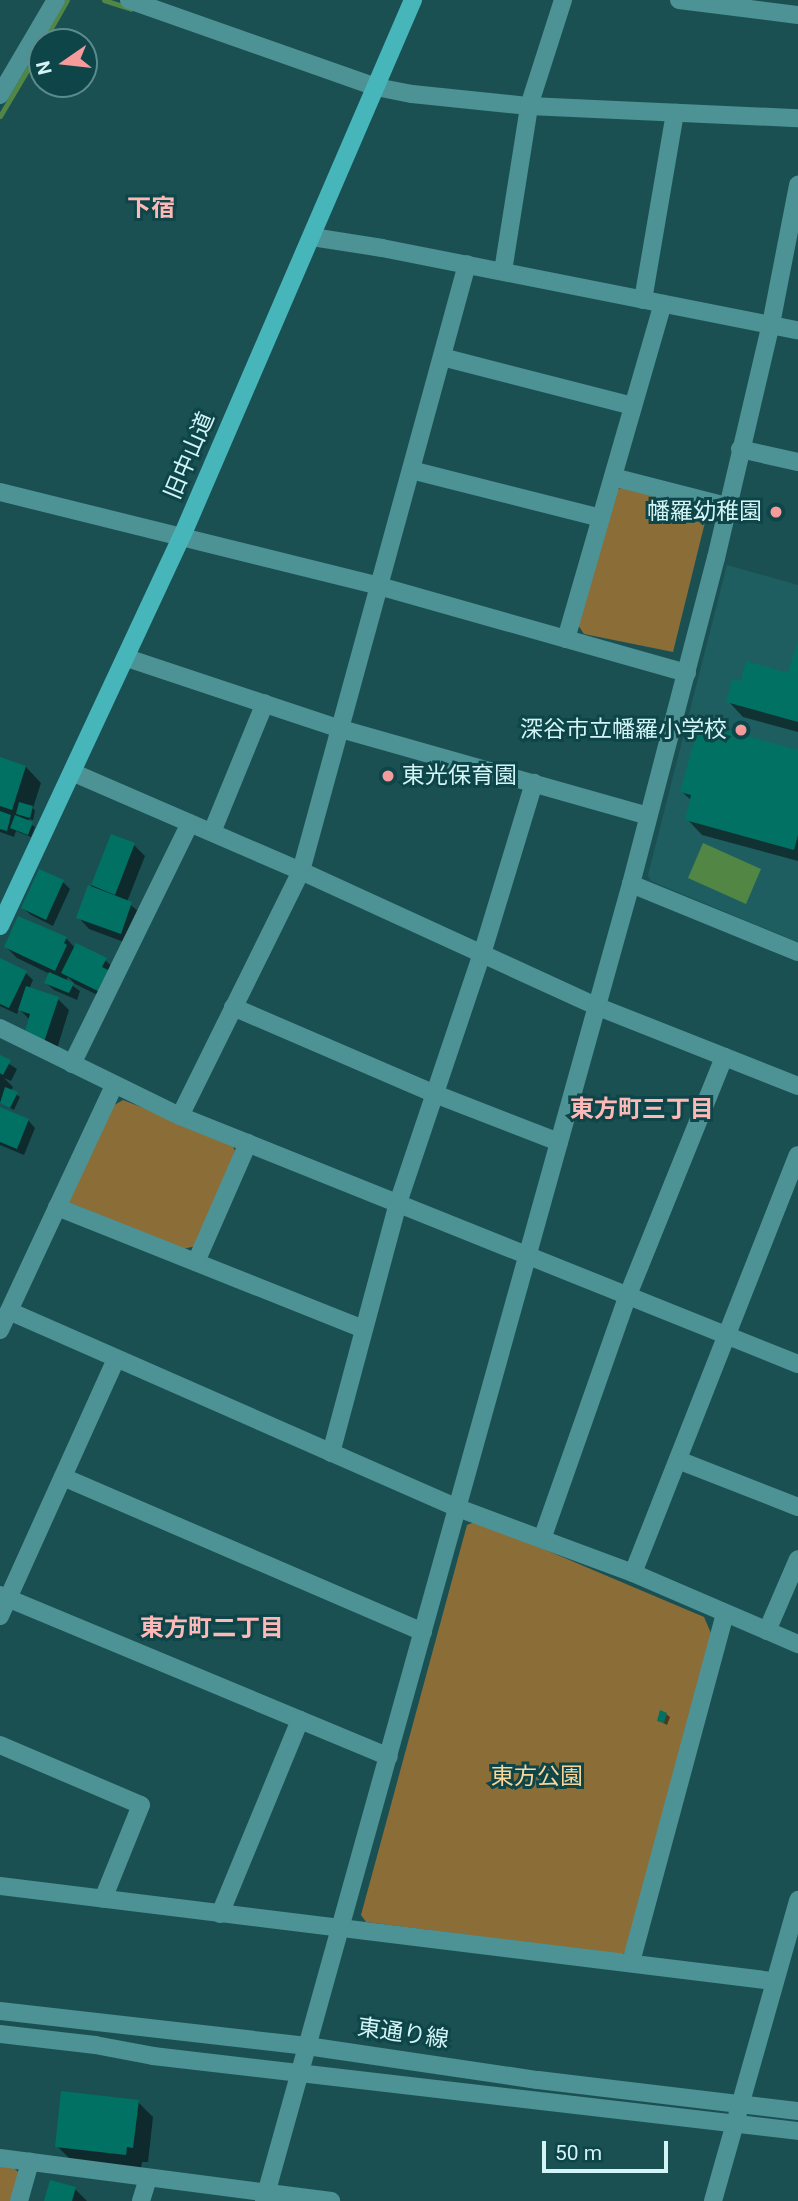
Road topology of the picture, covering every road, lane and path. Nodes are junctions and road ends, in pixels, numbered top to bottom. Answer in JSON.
{"nodes":[{"id":1,"x":56,"y":0,"type":"edge"},
{"id":2,"x":129,"y":0,"type":"edge"},
{"id":3,"x":413,"y":0,"type":"edge"},
{"id":4,"x":563,"y":0,"type":"edge"},
{"id":5,"x":680,"y":0,"type":"edge"},
{"id":6,"x":798,"y":15,"type":"edge"},
{"id":7,"x":376,"y":87,"type":"junction"},
{"id":8,"x":0,"y":95,"type":"edge"},
{"id":9,"x":528,"y":106,"type":"junction"},
{"id":10,"x":676,"y":113,"type":"junction"},
{"id":11,"x":798,"y":118,"type":"edge"},
{"id":12,"x":798,"y":185,"type":"edge"},
{"id":13,"x":793,"y":236,"type":"edge"},
{"id":14,"x":312,"y":237,"type":"junction"},
{"id":15,"x":467,"y":264,"type":"junction"},
{"id":16,"x":503,"y":271,"type":"junction"},
{"id":17,"x":643,"y":300,"type":"junction"},
{"id":18,"x":663,"y":304,"type":"junction"},
{"id":19,"x":771,"y":324,"type":"junction"},
{"id":20,"x":798,"y":330,"type":"edge"},
{"id":21,"x":442,"y":357,"type":"junction"},
{"id":22,"x":634,"y":406,"type":"junction"},
{"id":23,"x":740,"y":449,"type":"junction"},
{"id":24,"x":798,"y":462,"type":"edge"},
{"id":25,"x":411,"y":470,"type":"junction"},
{"id":26,"x":613,"y":477,"type":"junction"},
{"id":27,"x":0,"y":492,"type":"edge"},
{"id":28,"x":727,"y":506,"type":"junction"},
{"id":29,"x":601,"y":518,"type":"junction"},
{"id":30,"x":182,"y":536,"type":"junction"},
{"id":31,"x":379,"y":586,"type":"junction"},
{"id":32,"x":566,"y":639,"type":"junction"},
{"id":33,"x":127,"y":658,"type":"junction"},
{"id":34,"x":687,"y":673,"type":"junction"},
{"id":35,"x":265,"y":703,"type":"junction"},
{"id":36,"x":341,"y":729,"type":"junction"},
{"id":37,"x":74,"y":772,"type":"junction"},
{"id":38,"x":534,"y":783,"type":"junction"},
{"id":39,"x":648,"y":816,"type":"junction"},
{"id":40,"x":190,"y":822,"type":"junction"},
{"id":41,"x":212,"y":832,"type":"junction"},
{"id":42,"x":301,"y":871,"type":"junction"},
{"id":43,"x":631,"y":884,"type":"junction"},
{"id":44,"x":0,"y":926,"type":"edge"},
{"id":45,"x":798,"y":952,"type":"edge"},
{"id":46,"x":482,"y":954,"type":"junction"},
{"id":47,"x":596,"y":1006,"type":"junction"},
{"id":48,"x":233,"y":1007,"type":"junction"},
{"id":49,"x":0,"y":1027,"type":"edge"},
{"id":50,"x":724,"y":1057,"type":"junction"},
{"id":51,"x":72,"y":1064,"type":"junction"},
{"id":52,"x":114,"y":1086,"type":"junction"},
{"id":53,"x":798,"y":1086,"type":"edge"},
{"id":54,"x":435,"y":1094,"type":"junction"},
{"id":55,"x":180,"y":1116,"type":"junction"},
{"id":56,"x":559,"y":1142,"type":"junction"},
{"id":57,"x":248,"y":1143,"type":"junction"},
{"id":58,"x":798,"y":1155,"type":"edge"},
{"id":59,"x":398,"y":1203,"type":"junction"},
{"id":60,"x":57,"y":1207,"type":"junction"},
{"id":61,"x":527,"y":1255,"type":"junction"},
{"id":62,"x":196,"y":1262,"type":"junction"},
{"id":63,"x":628,"y":1295,"type":"junction"},
{"id":64,"x":7,"y":1306,"type":"edge"},
{"id":65,"x":364,"y":1329,"type":"junction"},
{"id":66,"x":0,"y":1330,"type":"edge"},
{"id":67,"x":729,"y":1336,"type":"junction"},
{"id":68,"x":116,"y":1359,"type":"junction"},
{"id":69,"x":798,"y":1364,"type":"edge"},
{"id":70,"x":331,"y":1453,"type":"junction"},
{"id":71,"x":678,"y":1460,"type":"junction"},
{"id":72,"x":63,"y":1477,"type":"junction"},
{"id":73,"x":798,"y":1507,"type":"edge"},
{"id":74,"x":458,"y":1508,"type":"junction"},
{"id":75,"x":541,"y":1539,"type":"junction"},
{"id":76,"x":798,"y":1559,"type":"edge"},
{"id":77,"x":633,"y":1573,"type":"junction"},
{"id":78,"x":4,"y":1596,"type":"edge"},
{"id":79,"x":725,"y":1614,"type":"junction"},
{"id":80,"x":0,"y":1616,"type":"edge"},
{"id":81,"x":423,"y":1632,"type":"junction"},
{"id":82,"x":767,"y":1632,"type":"junction"},
{"id":83,"x":798,"y":1644,"type":"edge"},
{"id":84,"x":300,"y":1720,"type":"junction"},
{"id":85,"x":0,"y":1745,"type":"edge"},
{"id":86,"x":389,"y":1757,"type":"junction"},
{"id":87,"x":0,"y":1886,"type":"edge"},
{"id":88,"x":103,"y":1899,"type":"junction"},
{"id":89,"x":798,"y":1900,"type":"edge"},
{"id":90,"x":220,"y":1914,"type":"junction"},
{"id":91,"x":341,"y":1927,"type":"junction"},
{"id":92,"x":791,"y":1947,"type":"edge"},
{"id":93,"x":631,"y":1962,"type":"junction"},
{"id":94,"x":773,"y":1981,"type":"junction"},
{"id":95,"x":0,"y":2011,"type":"edge"},
{"id":96,"x":0,"y":2034,"type":"edge"},
{"id":97,"x":307,"y":2046,"type":"junction"},
{"id":98,"x":299,"y":2072,"type":"junction"},
{"id":99,"x":798,"y":2111,"type":"edge"},
{"id":100,"x":738,"y":2113,"type":"junction"},
{"id":101,"x":798,"y":2131,"type":"edge"},
{"id":102,"x":0,"y":2158,"type":"edge"},
{"id":103,"x":30,"y":2162,"type":"junction"},
{"id":104,"x":148,"y":2178,"type":"junction"},
{"id":105,"x":265,"y":2197,"type":"edge"},
{"id":106,"x":19,"y":2201,"type":"edge"},
{"id":107,"x":141,"y":2201,"type":"edge"},
{"id":108,"x":331,"y":2201,"type":"edge"},
{"id":109,"x":713,"y":2201,"type":"edge"}],
"edges":[{"from":1,"to":8,"type":"street"},
{"from":2,"to":7,"type":"street"},
{"from":3,"to":7,"type":"main road","name":"旧中山道"},
{"from":4,"to":9,"type":"street"},
{"from":5,"to":6,"type":"street"},
{"from":7,"to":9,"type":"street"},
{"from":7,"to":14,"type":"main road","name":"旧中山道"},
{"from":9,"to":10,"type":"street"},
{"from":9,"to":16,"type":"street"},
{"from":10,"to":11,"type":"street"},
{"from":10,"to":17,"type":"street"},
{"from":12,"to":13,"type":"street"},
{"from":13,"to":19,"type":"street"},
{"from":14,"to":15,"type":"street"},
{"from":14,"to":30,"type":"main road","name":"旧中山道"},
{"from":15,"to":16,"type":"street"},
{"from":15,"to":21,"type":"street"},
{"from":16,"to":17,"type":"street"},
{"from":17,"to":18,"type":"street"},
{"from":18,"to":19,"type":"street"},
{"from":18,"to":22,"type":"street"},
{"from":19,"to":20,"type":"street"},
{"from":19,"to":23,"type":"street"},
{"from":21,"to":22,"type":"street"},
{"from":21,"to":25,"type":"street"},
{"from":22,"to":26,"type":"street"},
{"from":23,"to":24,"type":"street"},
{"from":23,"to":28,"type":"street"},
{"from":25,"to":29,"type":"street"},
{"from":25,"to":31,"type":"street"},
{"from":26,"to":28,"type":"street"},
{"from":26,"to":29,"type":"street"},
{"from":27,"to":30,"type":"street"},
{"from":28,"to":34,"type":"street"},
{"from":29,"to":32,"type":"street"},
{"from":30,"to":31,"type":"street"},
{"from":30,"to":33,"type":"main road","name":"旧中山道"},
{"from":31,"to":32,"type":"street"},
{"from":31,"to":36,"type":"street"},
{"from":32,"to":34,"type":"street"},
{"from":33,"to":35,"type":"street"},
{"from":33,"to":37,"type":"main road","name":"旧中山道"},
{"from":34,"to":39,"type":"street"},
{"from":35,"to":36,"type":"street"},
{"from":35,"to":41,"type":"street"},
{"from":36,"to":38,"type":"street"},
{"from":36,"to":42,"type":"street"},
{"from":37,"to":40,"type":"street"},
{"from":37,"to":44,"type":"main road","name":"旧中山道"},
{"from":38,"to":39,"type":"street"},
{"from":38,"to":46,"type":"street"},
{"from":39,"to":43,"type":"street"},
{"from":40,"to":41,"type":"street"},
{"from":40,"to":51,"type":"street"},
{"from":41,"to":42,"type":"street"},
{"from":42,"to":46,"type":"street"},
{"from":42,"to":48,"type":"street"},
{"from":43,"to":45,"type":"street"},
{"from":43,"to":47,"type":"street"},
{"from":46,"to":47,"type":"street"},
{"from":46,"to":54,"type":"street"},
{"from":47,"to":50,"type":"street"},
{"from":47,"to":56,"type":"street"},
{"from":48,"to":54,"type":"street"},
{"from":48,"to":55,"type":"street"},
{"from":49,"to":51,"type":"street"},
{"from":50,"to":53,"type":"street"},
{"from":50,"to":63,"type":"street"},
{"from":51,"to":52,"type":"street"},
{"from":52,"to":55,"type":"street"},
{"from":52,"to":60,"type":"street"},
{"from":54,"to":56,"type":"street"},
{"from":54,"to":59,"type":"street"},
{"from":55,"to":57,"type":"street"},
{"from":56,"to":61,"type":"street"},
{"from":57,"to":59,"type":"street"},
{"from":57,"to":62,"type":"street"},
{"from":58,"to":67,"type":"street"},
{"from":59,"to":61,"type":"street"},
{"from":59,"to":65,"type":"street"},
{"from":60,"to":62,"type":"street"},
{"from":60,"to":64,"type":"street"},
{"from":61,"to":63,"type":"street"},
{"from":61,"to":74,"type":"street"},
{"from":62,"to":65,"type":"street"},
{"from":63,"to":67,"type":"street"},
{"from":63,"to":75,"type":"street"},
{"from":64,"to":66,"type":"street"},
{"from":64,"to":68,"type":"street"},
{"from":65,"to":70,"type":"street"},
{"from":67,"to":69,"type":"street"},
{"from":67,"to":71,"type":"street"},
{"from":68,"to":70,"type":"street"},
{"from":68,"to":72,"type":"street"},
{"from":70,"to":74,"type":"street"},
{"from":71,"to":73,"type":"street"},
{"from":71,"to":77,"type":"street"},
{"from":72,"to":78,"type":"street"},
{"from":72,"to":81,"type":"street"},
{"from":74,"to":75,"type":"street"},
{"from":74,"to":81,"type":"street"},
{"from":75,"to":77,"type":"street"},
{"from":76,"to":82,"type":"street"},
{"from":77,"to":79,"type":"street"},
{"from":78,"to":80,"type":"street"},
{"from":78,"to":84,"type":"street"},
{"from":79,"to":82,"type":"street"},
{"from":79,"to":93,"type":"street"},
{"from":81,"to":86,"type":"street"},
{"from":82,"to":83,"type":"street"},
{"from":84,"to":86,"type":"street"},
{"from":84,"to":90,"type":"street"},
{"from":85,"to":88,"type":"street"},
{"from":86,"to":91,"type":"street"},
{"from":87,"to":88,"type":"street"},
{"from":88,"to":90,"type":"street"},
{"from":89,"to":92,"type":"street"},
{"from":90,"to":91,"type":"street"},
{"from":91,"to":93,"type":"street"},
{"from":91,"to":97,"type":"street"},
{"from":92,"to":94,"type":"street"},
{"from":93,"to":94,"type":"street"},
{"from":94,"to":100,"type":"street"},
{"from":95,"to":97,"type":"street","name":"東通り線"},
{"from":96,"to":98,"type":"street","name":"東通り線"},
{"from":97,"to":98,"type":"street"},
{"from":97,"to":100,"type":"street","name":"東通り線"},
{"from":98,"to":100,"type":"street","name":"東通り線"},
{"from":98,"to":105,"type":"street"},
{"from":99,"to":100,"type":"street","name":"東通り線"},
{"from":100,"to":101,"type":"street","name":"東通り線"},
{"from":100,"to":109,"type":"street"},
{"from":102,"to":103,"type":"street"},
{"from":103,"to":104,"type":"street"},
{"from":103,"to":106,"type":"street"},
{"from":104,"to":105,"type":"street"},
{"from":104,"to":107,"type":"street"},
{"from":105,"to":108,"type":"street"}]}
